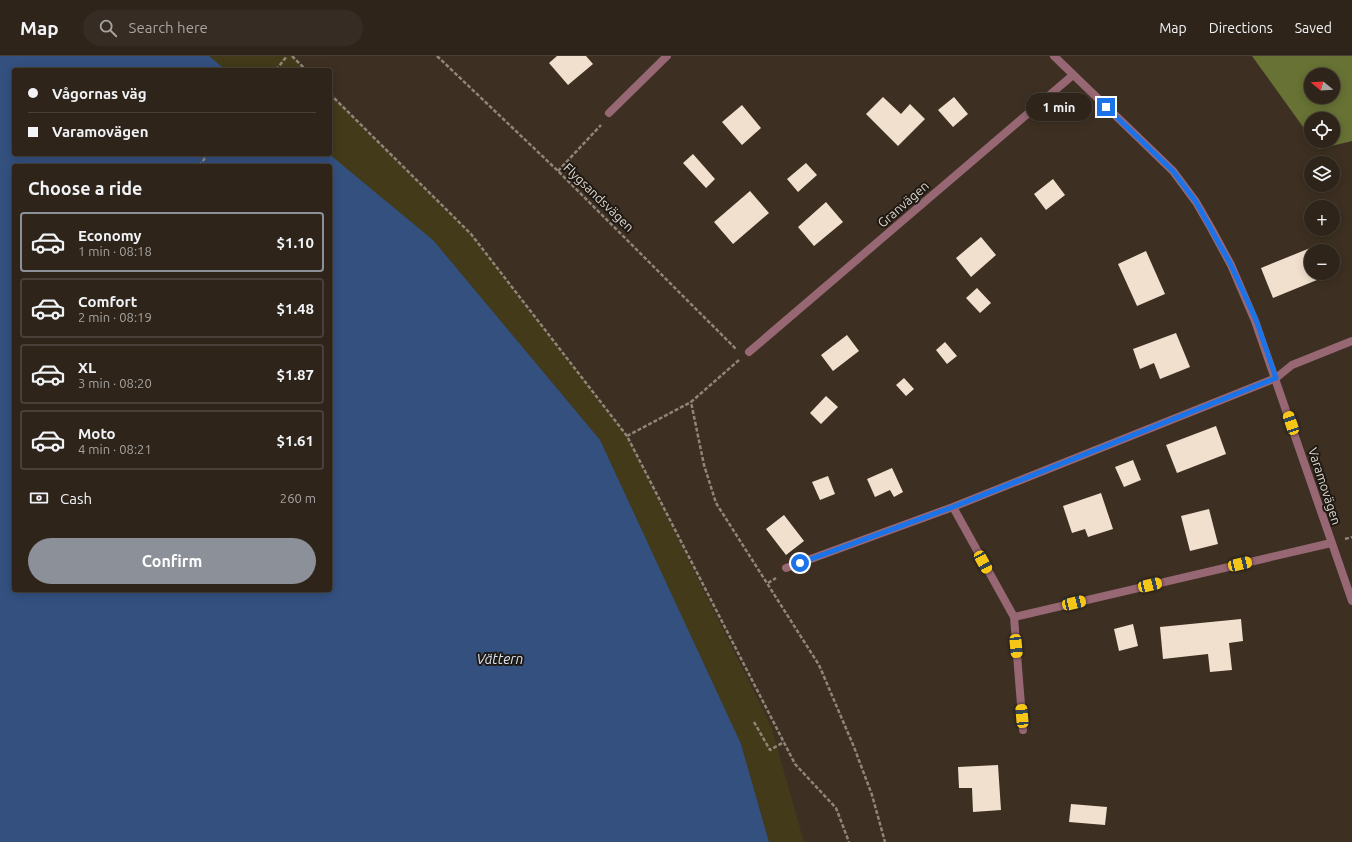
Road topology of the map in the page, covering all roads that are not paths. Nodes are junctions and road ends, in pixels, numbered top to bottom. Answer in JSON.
{"nodes":[{"id":1,"x":667,"y":56,"type":"edge"},
{"id":2,"x":1054,"y":56,"type":"edge"},
{"id":3,"x":1073,"y":75,"type":"junction"},
{"id":4,"x":609,"y":113,"type":"road end"},
{"id":5,"x":1352,"y":341,"type":"edge"},
{"id":6,"x":746,"y":354,"type":"road end"},
{"id":7,"x":1276,"y":378,"type":"junction"},
{"id":8,"x":953,"y":507,"type":"junction"},
{"id":9,"x":1331,"y":543,"type":"junction"},
{"id":10,"x":786,"y":568,"type":"dead end"},
{"id":11,"x":1352,"y":601,"type":"edge"},
{"id":12,"x":1014,"y":618,"type":"junction"},
{"id":13,"x":1023,"y":730,"type":"dead end"}],
"edges":[{"from":1,"to":4,"type":"street"},
{"from":2,"to":3,"type":"street","name":"Varamovägen"},
{"from":3,"to":6,"type":"street","name":"Granvägen"},
{"from":3,"to":7,"type":"street","name":"Varamovägen"},
{"from":5,"to":7,"type":"street"},
{"from":7,"to":8,"type":"street"},
{"from":7,"to":9,"type":"street","name":"Varamovägen"},
{"from":8,"to":10,"type":"street"},
{"from":8,"to":12,"type":"street"},
{"from":9,"to":11,"type":"street","name":"Varamovägen"},
{"from":9,"to":12,"type":"street"},
{"from":12,"to":13,"type":"street"}]}
